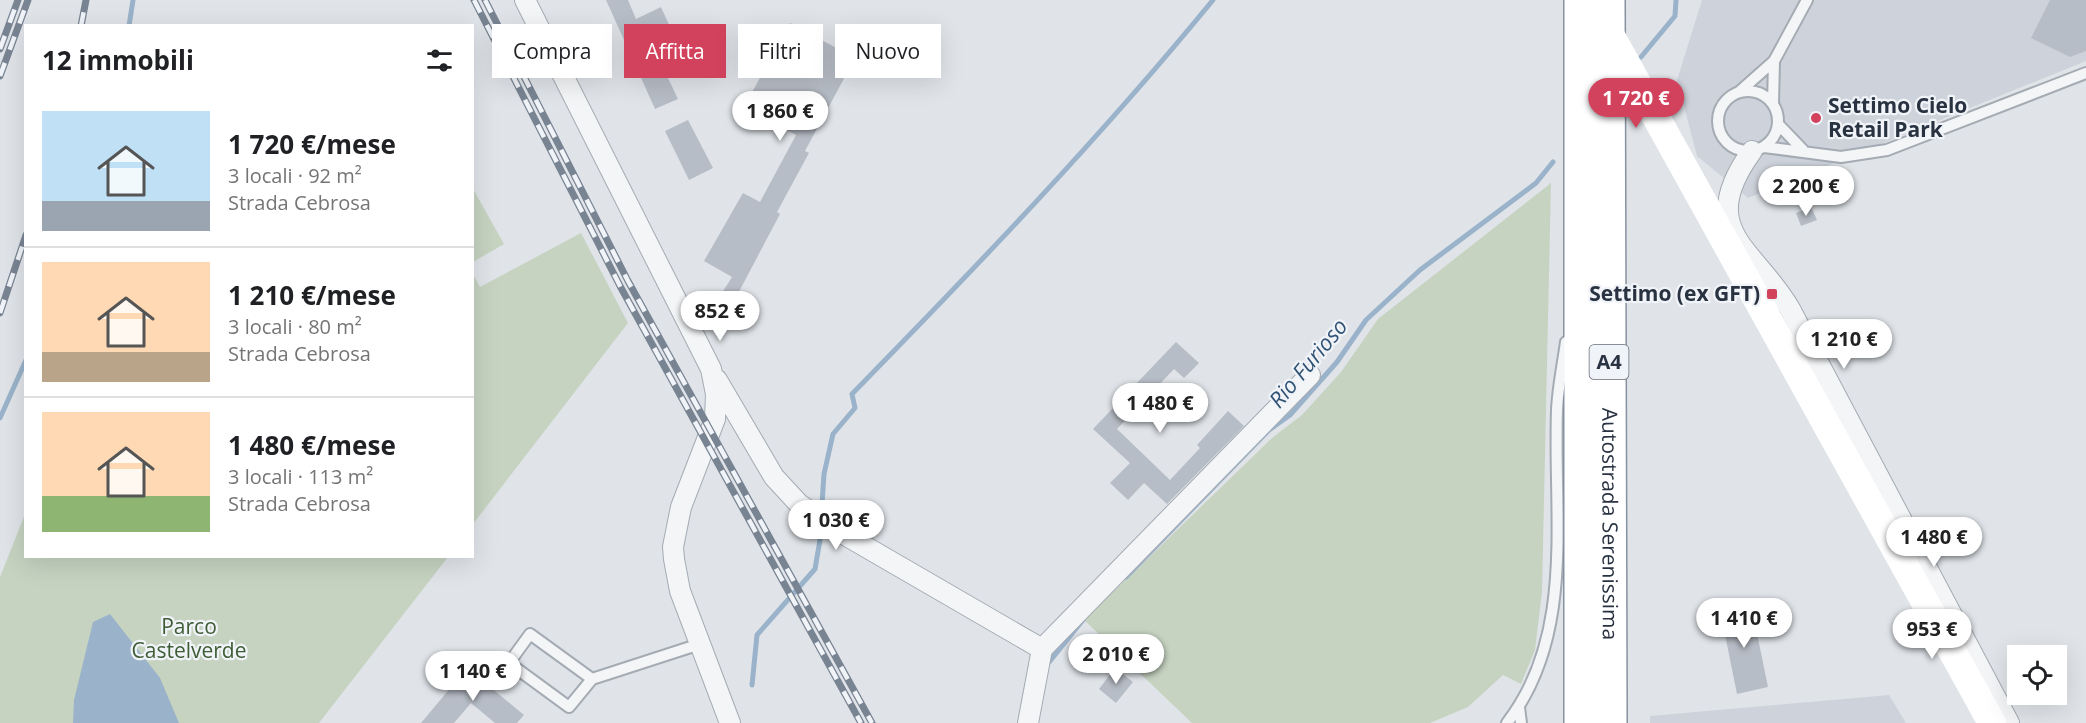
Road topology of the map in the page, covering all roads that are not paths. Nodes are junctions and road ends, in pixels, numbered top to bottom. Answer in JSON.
{"nodes":[{"id":1,"x":525,"y":0,"type":"edge"},
{"id":2,"x":1581,"y":0,"type":"edge"},
{"id":3,"x":1591,"y":0,"type":"edge"},
{"id":4,"x":1608,"y":0,"type":"edge"},
{"id":5,"x":1625,"y":0,"type":"edge"},
{"id":6,"x":1807,"y":0,"type":"edge"},
{"id":7,"x":1774,"y":61,"type":"junction"},
{"id":8,"x":2086,"y":73,"type":"edge"},
{"id":9,"x":1608,"y":84,"type":"junction"},
{"id":10,"x":1739,"y":92,"type":"junction"},
{"id":11,"x":1773,"y":104,"type":"junction"},
{"id":12,"x":1778,"y":124,"type":"junction"},
{"id":13,"x":1758,"y":149,"type":"junction"},
{"id":14,"x":1803,"y":150,"type":"junction"},
{"id":15,"x":1581,"y":228,"type":"junction"},
{"id":16,"x":711,"y":369,"type":"junction"},
{"id":17,"x":1310,"y":375,"type":"dead end"},
{"id":18,"x":1910,"y":576,"type":"junction"},
{"id":19,"x":1941,"y":592,"type":"junction"},
{"id":20,"x":700,"y":644,"type":"junction"},
{"id":21,"x":1042,"y":649,"type":"junction"},
{"id":22,"x":592,"y":679,"type":"junction"},
{"id":23,"x":1519,"y":707,"type":"junction"},
{"id":24,"x":730,"y":723,"type":"edge"},
{"id":25,"x":1028,"y":723,"type":"edge"},
{"id":26,"x":1507,"y":723,"type":"edge"},
{"id":27,"x":1521,"y":723,"type":"edge"},
{"id":28,"x":1581,"y":723,"type":"edge"},
{"id":29,"x":1610,"y":723,"type":"edge"},
{"id":30,"x":1992,"y":723,"type":"edge"},
{"id":31,"x":2009,"y":723,"type":"edge"}],
"edges":[{"from":1,"to":16,"type":"street"},
{"from":2,"to":15,"type":"highway","name":"Autostrada Serenissima","number":"A4"},
{"from":3,"to":18,"type":"main road","bridge":true},
{"from":4,"to":9,"type":"highway","name":"Autostrada Serenissima","number":"A4"},
{"from":5,"to":9,"type":"highway"},
{"from":6,"to":7,"type":"lane"},
{"from":7,"to":10,"type":"lane"},
{"from":7,"to":11,"type":"lane"},
{"from":8,"to":14,"type":"lane"},
{"from":9,"to":29,"type":"highway","name":"Autostrada Serenissima","number":"A4"},
{"from":10,"to":11,"type":"lane"},
{"from":10,"to":13,"type":"lane"},
{"from":11,"to":12,"type":"lane"},
{"from":12,"to":13,"type":"lane"},
{"from":12,"to":14,"type":"lane"},
{"from":13,"to":14,"type":"lane"},
{"from":13,"to":19,"type":"street"},
{"from":15,"to":23,"type":"lane"},
{"from":15,"to":28,"type":"highway","name":"Autostrada Serenissima","number":"A4"},
{"from":16,"to":20,"type":"street"},
{"from":16,"to":21,"type":"street"},
{"from":17,"to":21,"type":"street"},
{"from":18,"to":19,"type":"street"},
{"from":18,"to":30,"type":"main road"},
{"from":19,"to":31,"type":"street"},
{"from":20,"to":22,"type":"lane"},
{"from":20,"to":24,"type":"street"},
{"from":21,"to":25,"type":"street"},
{"from":22,"to":22,"type":"lane"},
{"from":23,"to":26,"type":"lane"},
{"from":23,"to":27,"type":"lane"}]}
